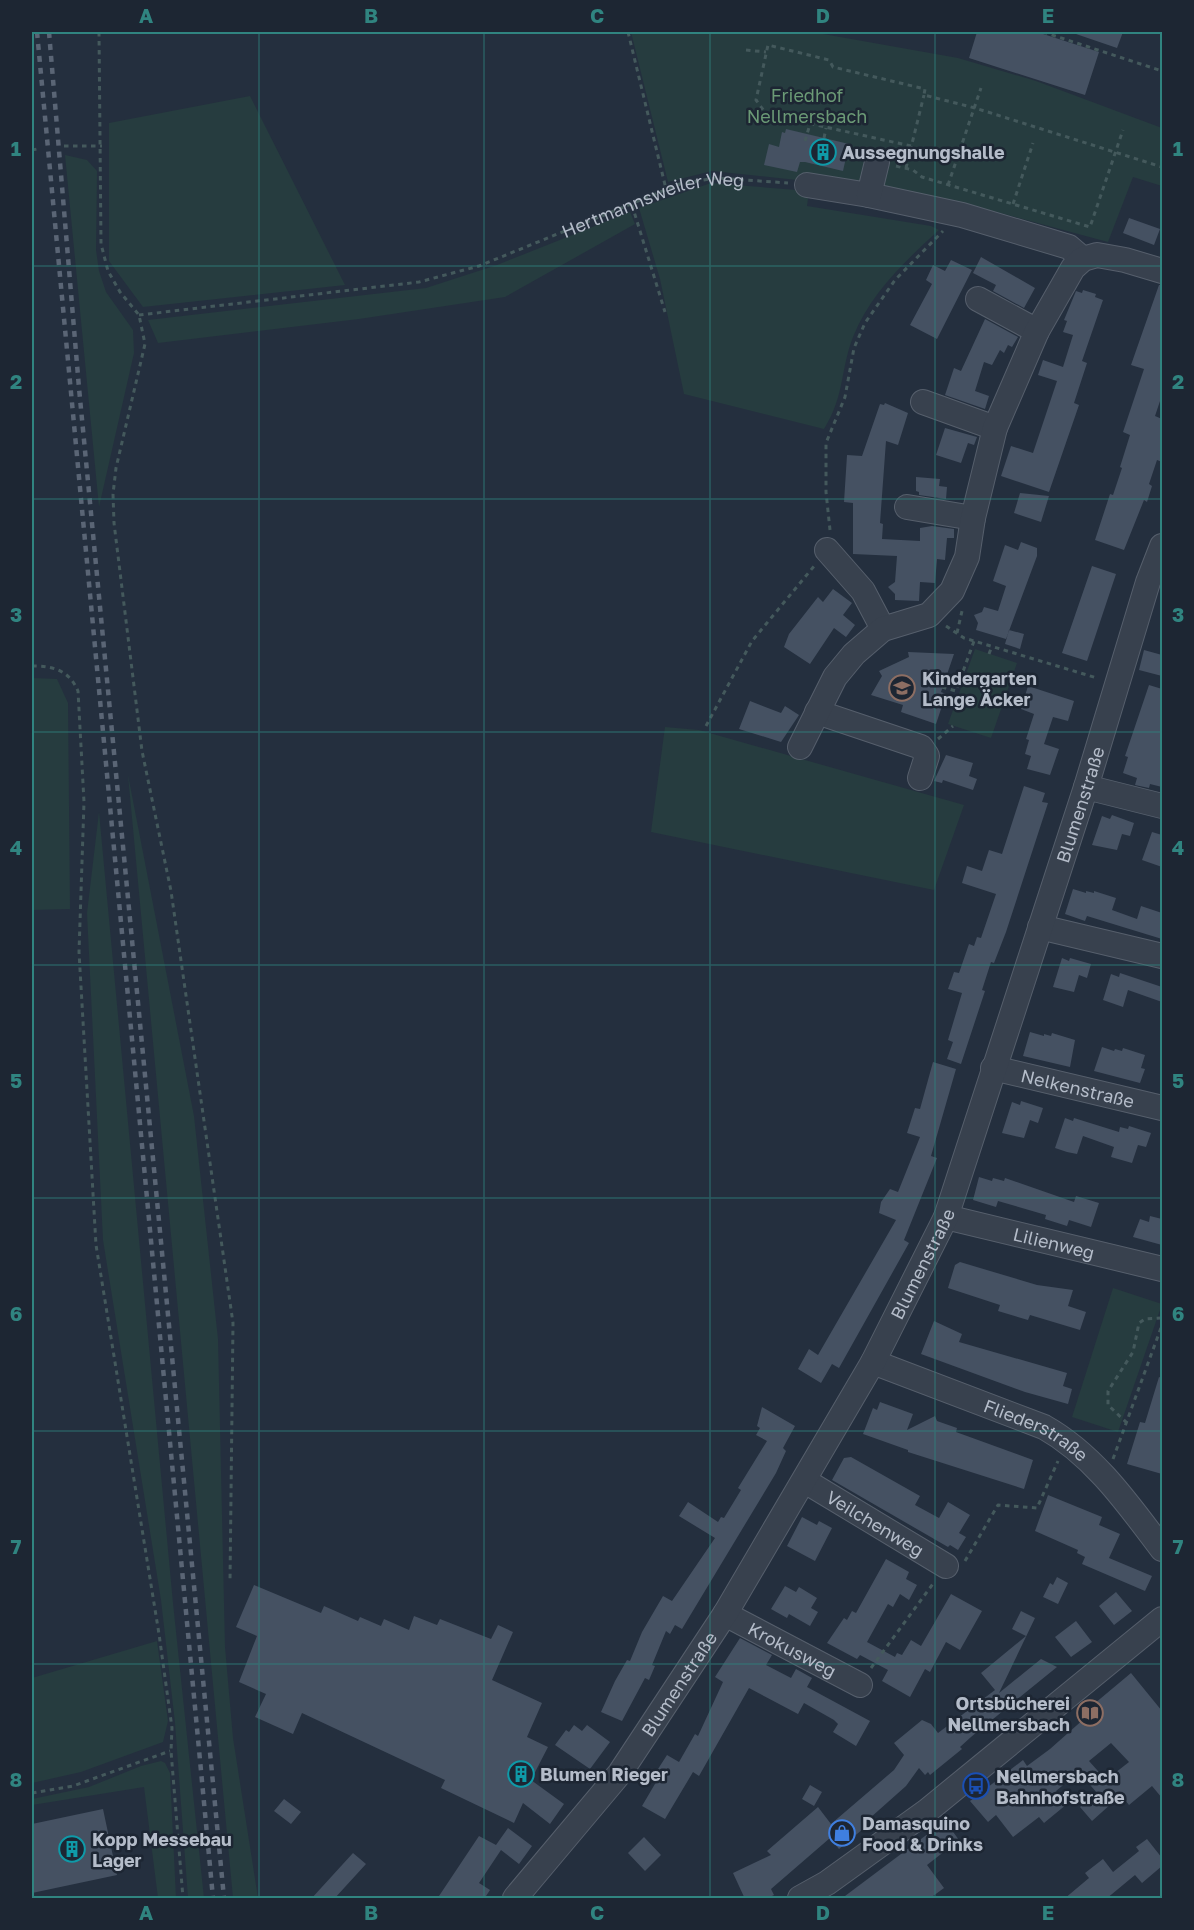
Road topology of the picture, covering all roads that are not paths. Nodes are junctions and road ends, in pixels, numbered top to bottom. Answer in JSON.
{"nodes":[{"id":1,"x":876,"y":162,"type":"road end"},
{"id":2,"x":807,"y":185,"type":"road end"},
{"id":3,"x":869,"y":195,"type":"junction"},
{"id":4,"x":1083,"y":259,"type":"junction"},
{"id":5,"x":1162,"y":271,"type":"edge"},
{"id":6,"x":978,"y":299,"type":"dead end"},
{"id":7,"x":1037,"y":331,"type":"junction"},
{"id":8,"x":923,"y":402,"type":"dead end"},
{"id":9,"x":996,"y":428,"type":"junction"},
{"id":10,"x":908,"y":507,"type":"dead end"},
{"id":11,"x":973,"y":518,"type":"junction"},
{"id":12,"x":1162,"y":546,"type":"edge"},
{"id":13,"x":826,"y":550,"type":"road end"},
{"id":14,"x":883,"y":629,"type":"junction"},
{"id":15,"x":817,"y":712,"type":"junction"},
{"id":16,"x":800,"y":747,"type":"dead end"},
{"id":17,"x":920,"y":778,"type":"dead end"},
{"id":18,"x":1086,"y":787,"type":"junction"},
{"id":19,"x":1162,"y":806,"type":"edge"},
{"id":20,"x":1040,"y":927,"type":"junction"},
{"id":21,"x":1162,"y":956,"type":"edge"},
{"id":22,"x":993,"y":1068,"type":"junction"},
{"id":23,"x":1162,"y":1108,"type":"edge"},
{"id":24,"x":946,"y":1217,"type":"junction"},
{"id":25,"x":1162,"y":1269,"type":"edge"},
{"id":26,"x":873,"y":1362,"type":"junction"},
{"id":27,"x":805,"y":1481,"type":"junction"},
{"id":28,"x":1162,"y":1549,"type":"edge"},
{"id":29,"x":946,"y":1566,"type":"dead end"},
{"id":30,"x":724,"y":1614,"type":"junction"},
{"id":31,"x":1162,"y":1619,"type":"edge"},
{"id":32,"x":860,"y":1684,"type":"dead end"},
{"id":33,"x":833,"y":1891,"type":"edge"},
{"id":34,"x":515,"y":1899,"type":"edge"},
{"id":35,"x":800,"y":1899,"type":"edge"}],
"edges":[{"from":1,"to":3,"type":"street"},
{"from":2,"to":3,"type":"street"},
{"from":3,"to":4,"type":"street"},
{"from":4,"to":5,"type":"street"},
{"from":4,"to":7,"type":"street"},
{"from":6,"to":7,"type":"street"},
{"from":7,"to":9,"type":"street"},
{"from":8,"to":9,"type":"street"},
{"from":9,"to":11,"type":"street"},
{"from":10,"to":11,"type":"street"},
{"from":11,"to":14,"type":"street"},
{"from":12,"to":18,"type":"street","name":"Blumenstraße"},
{"from":13,"to":14,"type":"street"},
{"from":14,"to":15,"type":"street"},
{"from":15,"to":16,"type":"street"},
{"from":15,"to":17,"type":"street"},
{"from":18,"to":19,"type":"street"},
{"from":18,"to":20,"type":"street","name":"Blumenstraße"},
{"from":20,"to":21,"type":"street"},
{"from":20,"to":22,"type":"street","name":"Blumenstraße"},
{"from":22,"to":23,"type":"street","name":"Nelkenstraße"},
{"from":22,"to":24,"type":"street","name":"Blumenstraße"},
{"from":24,"to":25,"type":"street","name":"Lilienweg"},
{"from":24,"to":26,"type":"street","name":"Blumenstraße"},
{"from":26,"to":27,"type":"street","name":"Blumenstraße"},
{"from":26,"to":28,"type":"street","name":"Fliederstraße"},
{"from":27,"to":29,"type":"street","name":"Veilchenweg"},
{"from":27,"to":30,"type":"street","name":"Blumenstraße"},
{"from":30,"to":32,"type":"street","name":"Krokusweg"},
{"from":30,"to":34,"type":"street","name":"Blumenstraße"},
{"from":31,"to":33,"type":"street"},
{"from":33,"to":35,"type":"street"}]}
